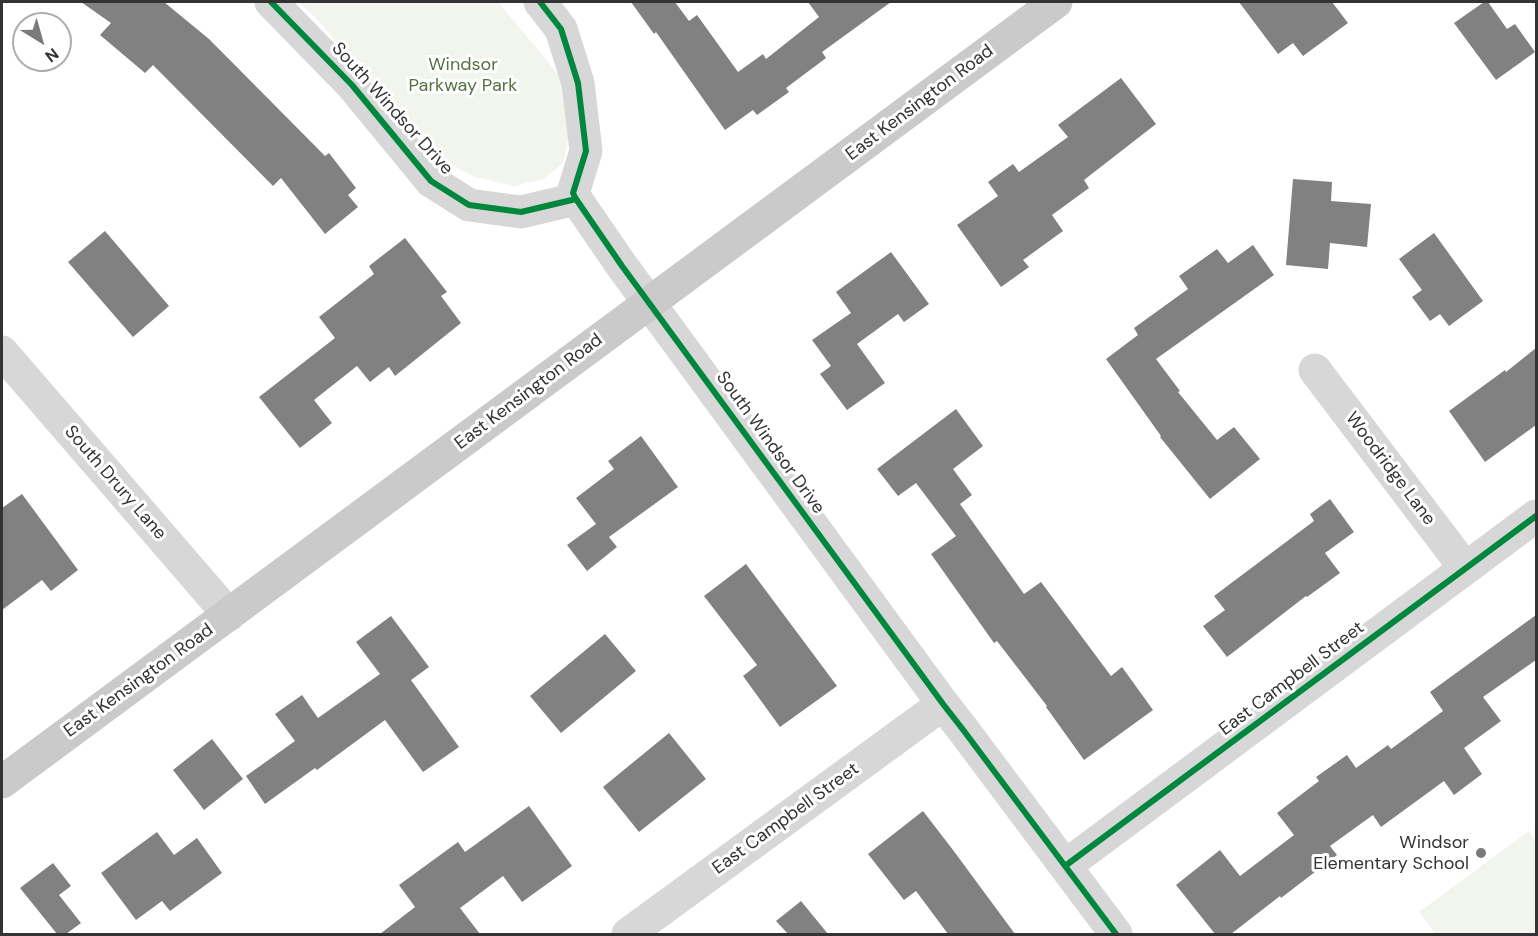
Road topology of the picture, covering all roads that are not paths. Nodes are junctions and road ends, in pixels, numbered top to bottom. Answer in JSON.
{"nodes":[{"id":1,"x":271,"y":2,"type":"edge"},
{"id":2,"x":540,"y":2,"type":"edge"},
{"id":3,"x":1056,"y":2,"type":"edge"},
{"id":4,"x":576,"y":198,"type":"junction"},
{"id":5,"x":650,"y":303,"type":"junction"},
{"id":6,"x":2,"y":352,"type":"edge"},
{"id":7,"x":1315,"y":370,"type":"dead end"},
{"id":8,"x":1536,"y":516,"type":"edge"},
{"id":9,"x":1465,"y":568,"type":"junction"},
{"id":10,"x":229,"y":615,"type":"junction"},
{"id":11,"x":943,"y":704,"type":"junction"},
{"id":12,"x":2,"y":782,"type":"edge"},
{"id":13,"x":1065,"y":866,"type":"junction"},
{"id":14,"x":628,"y":934,"type":"edge"},
{"id":15,"x":1116,"y":934,"type":"edge"}],
"edges":[{"from":1,"to":4,"type":"street","name":"South Windsor Drive"},
{"from":2,"to":4,"type":"street"},
{"from":3,"to":5,"type":"main road","name":"East Kensington Road"},
{"from":4,"to":5,"type":"street","name":"South Windsor Drive"},
{"from":5,"to":10,"type":"main road","name":"East Kensington Road"},
{"from":5,"to":11,"type":"street","name":"South Windsor Drive"},
{"from":6,"to":10,"type":"street","name":"South Drury Lane"},
{"from":7,"to":9,"type":"street","name":"Woodridge Lane"},
{"from":8,"to":9,"type":"street","name":"East Campbell Street"},
{"from":9,"to":13,"type":"street","name":"East Campbell Street"},
{"from":10,"to":12,"type":"main road","name":"East Kensington Road"},
{"from":11,"to":13,"type":"street","name":"South Windsor Drive"},
{"from":11,"to":14,"type":"street","name":"East Campbell Street"},
{"from":13,"to":15,"type":"street","name":"South Windsor Drive"}]}
